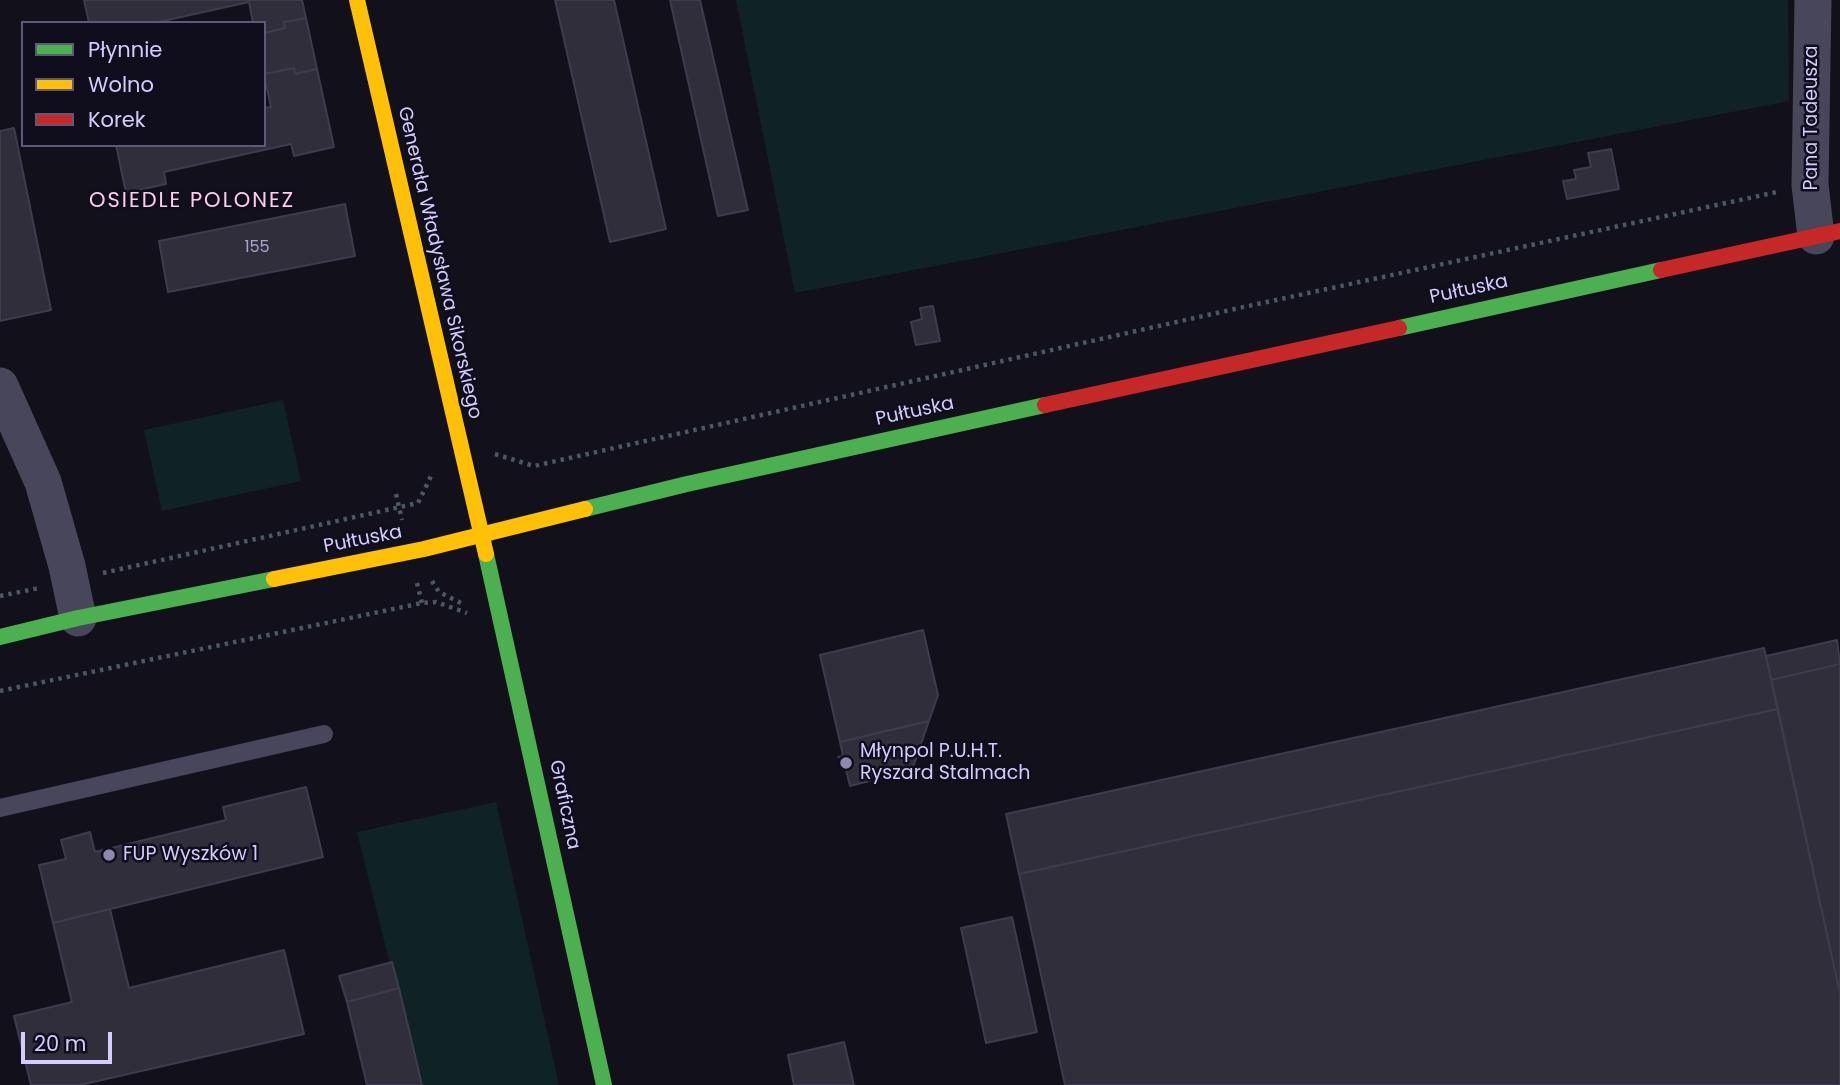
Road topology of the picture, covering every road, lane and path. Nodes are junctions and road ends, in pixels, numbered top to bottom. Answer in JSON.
{"nodes":[{"id":1,"x":356,"y":0,"type":"edge"},
{"id":2,"x":1813,"y":0,"type":"edge"},
{"id":3,"x":1810,"y":185,"type":"junction"},
{"id":4,"x":1828,"y":233,"type":"edge"},
{"id":5,"x":0,"y":386,"type":"edge"},
{"id":6,"x":493,"y":454,"type":"dead end"},
{"id":7,"x":435,"y":472,"type":"dead end"},
{"id":8,"x":482,"y":535,"type":"junction"},
{"id":9,"x":70,"y":581,"type":"junction"},
{"id":10,"x":0,"y":596,"type":"edge"},
{"id":11,"x":500,"y":612,"type":"junction"},
{"id":12,"x":78,"y":618,"type":"junction"},
{"id":13,"x":0,"y":637,"type":"edge"},
{"id":14,"x":0,"y":691,"type":"edge"},
{"id":15,"x":324,"y":734,"type":"dead end"},
{"id":16,"x":0,"y":808,"type":"edge"},
{"id":17,"x":604,"y":1085,"type":"edge"}],
"edges":[{"from":1,"to":8,"type":"main road","name":"Generała Władysława Sikorskiego"},
{"from":2,"to":3,"type":"street","name":"Pana Tadeusza"},
{"from":3,"to":4,"type":"street","name":"Pana Tadeusza"},
{"from":3,"to":6,"type":"path"},
{"from":4,"to":8,"type":"main road","name":"Pułtuska"},
{"from":5,"to":9,"type":"street"},
{"from":7,"to":9,"type":"path"},
{"from":8,"to":11,"type":"main road","name":"Graficzna"},
{"from":8,"to":12,"type":"main road","name":"Pułtuska"},
{"from":9,"to":10,"type":"path"},
{"from":9,"to":12,"type":"street"},
{"from":11,"to":14,"type":"path"},
{"from":11,"to":17,"type":"main road","name":"Graficzna"},
{"from":12,"to":13,"type":"main road","name":"Pułtuska"},
{"from":15,"to":16,"type":"lane"}]}
